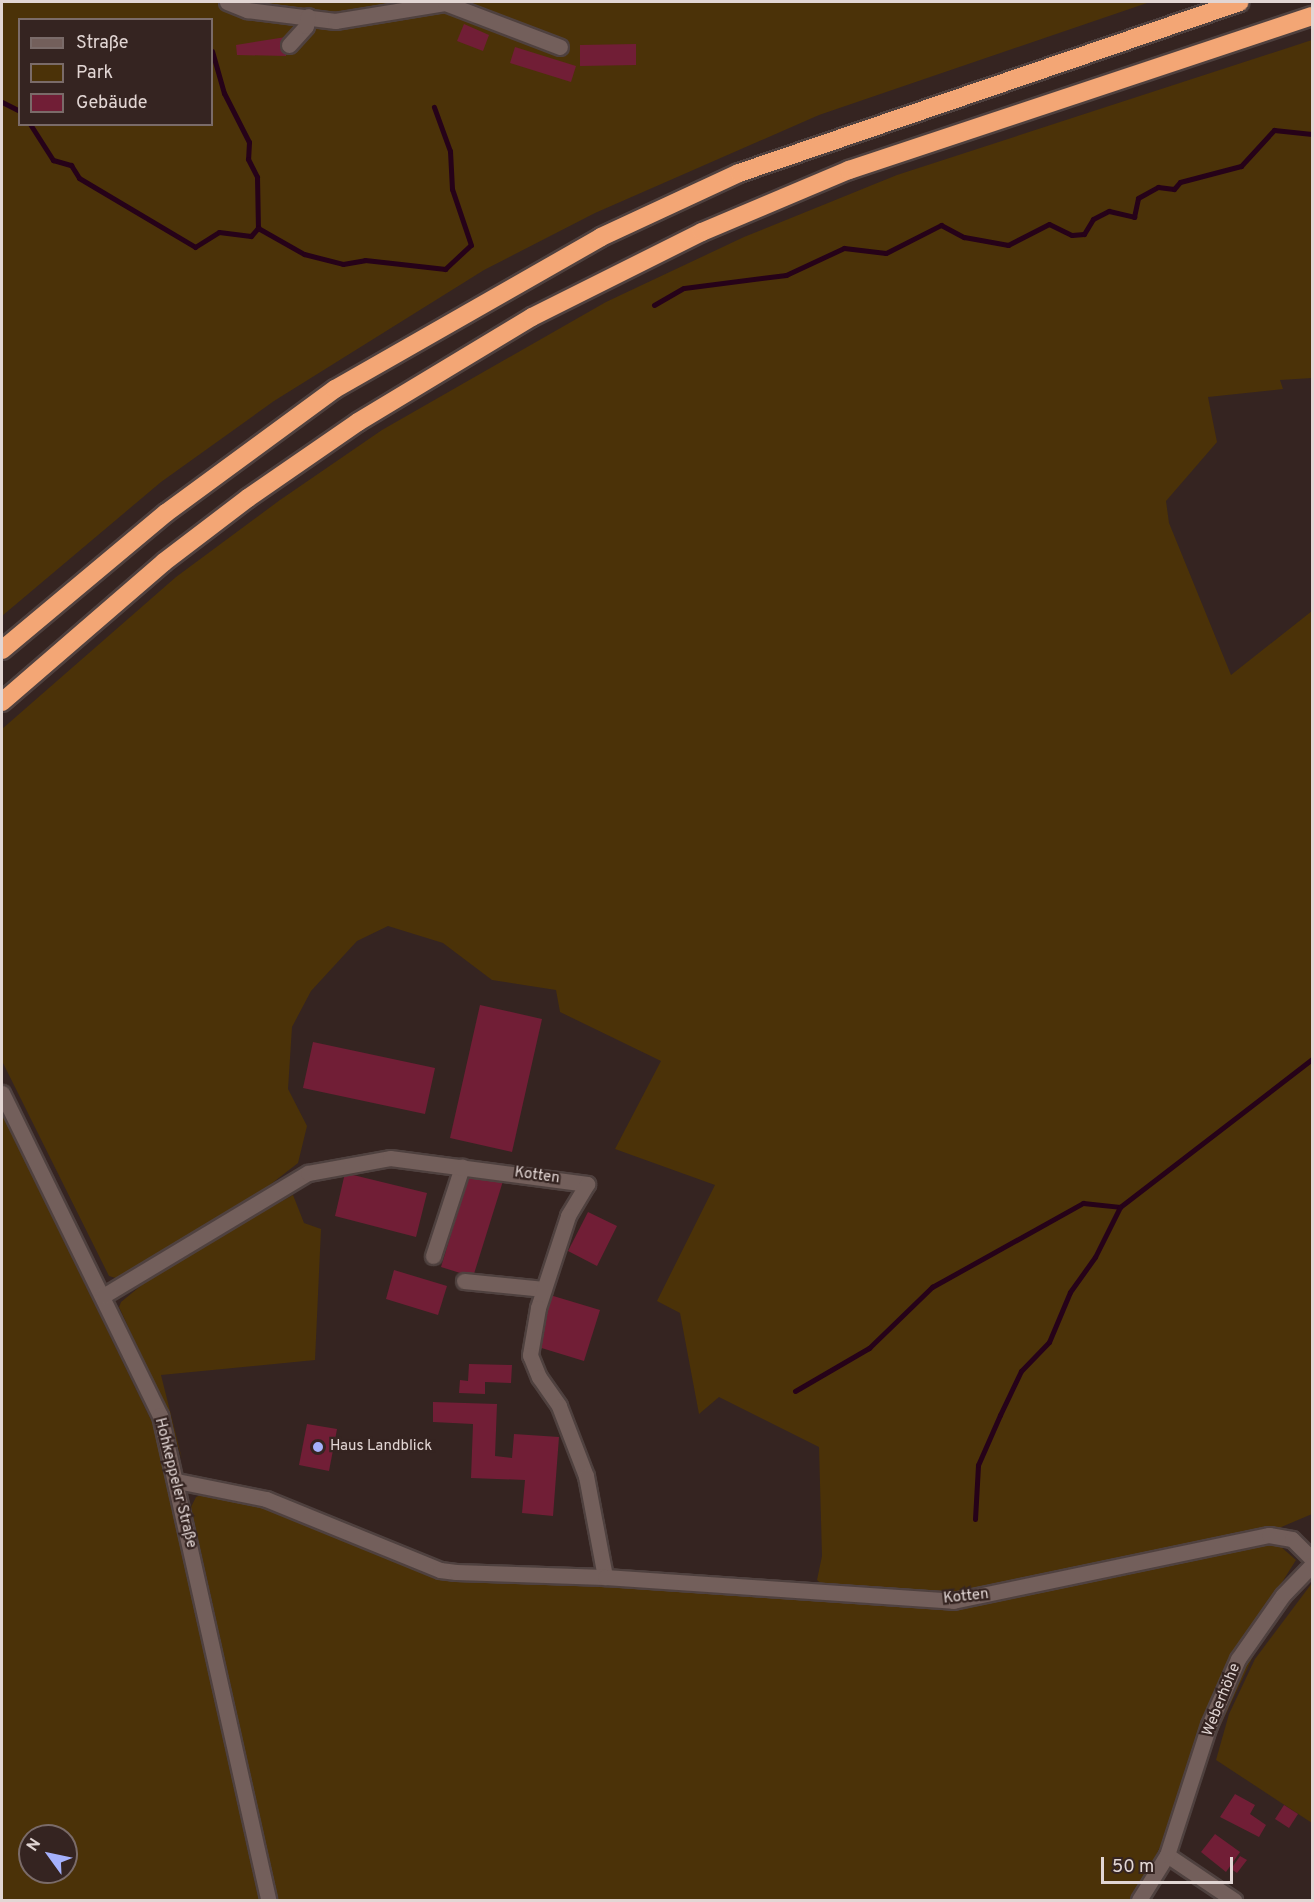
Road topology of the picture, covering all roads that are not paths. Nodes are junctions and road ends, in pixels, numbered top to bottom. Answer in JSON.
{"nodes":[{"id":1,"x":227,"y":2,"type":"edge"},
{"id":2,"x":1240,"y":2,"type":"edge"},
{"id":3,"x":308,"y":16,"type":"junction"},
{"id":4,"x":1312,"y":16,"type":"edge"},
{"id":5,"x":289,"y":45,"type":"dead end"},
{"id":6,"x":560,"y":47,"type":"dead end"},
{"id":7,"x":2,"y":650,"type":"edge"},
{"id":8,"x":2,"y":702,"type":"edge"},
{"id":9,"x":2,"y":1093,"type":"edge"},
{"id":10,"x":462,"y":1167,"type":"junction"},
{"id":11,"x":433,"y":1256,"type":"dead end"},
{"id":12,"x":464,"y":1281,"type":"dead end"},
{"id":13,"x":544,"y":1289,"type":"junction"},
{"id":14,"x":103,"y":1296,"type":"junction"},
{"id":15,"x":177,"y":1481,"type":"junction"},
{"id":16,"x":1312,"y":1559,"type":"edge"},
{"id":17,"x":1312,"y":1565,"type":"edge"},
{"id":18,"x":605,"y":1577,"type":"junction"},
{"id":19,"x":1167,"y":1855,"type":"junction"},
{"id":20,"x":268,"y":1900,"type":"edge"},
{"id":21,"x":1139,"y":1900,"type":"edge"},
{"id":22,"x":1234,"y":1900,"type":"edge"}],
"edges":[{"from":1,"to":3,"type":"street"},
{"from":2,"to":7,"type":"highway"},
{"from":3,"to":5,"type":"street"},
{"from":3,"to":6,"type":"street"},
{"from":4,"to":8,"type":"highway"},
{"from":9,"to":14,"type":"street","name":"Hohkeppeler Straße"},
{"from":10,"to":11,"type":"street"},
{"from":10,"to":13,"type":"street","name":"Kotten"},
{"from":10,"to":14,"type":"street","name":"Kotten"},
{"from":12,"to":13,"type":"street"},
{"from":13,"to":18,"type":"street","name":"Kotten"},
{"from":14,"to":15,"type":"street","name":"Hohkeppeler Straße"},
{"from":15,"to":18,"type":"street","name":"Kotten"},
{"from":15,"to":20,"type":"street","name":"Hohkeppeler Straße"},
{"from":16,"to":18,"type":"street","name":"Kotten"},
{"from":17,"to":19,"type":"street","name":"Weberhöhe"},
{"from":19,"to":21,"type":"street","name":"Weberhöhe"},
{"from":19,"to":22,"type":"street"}]}
